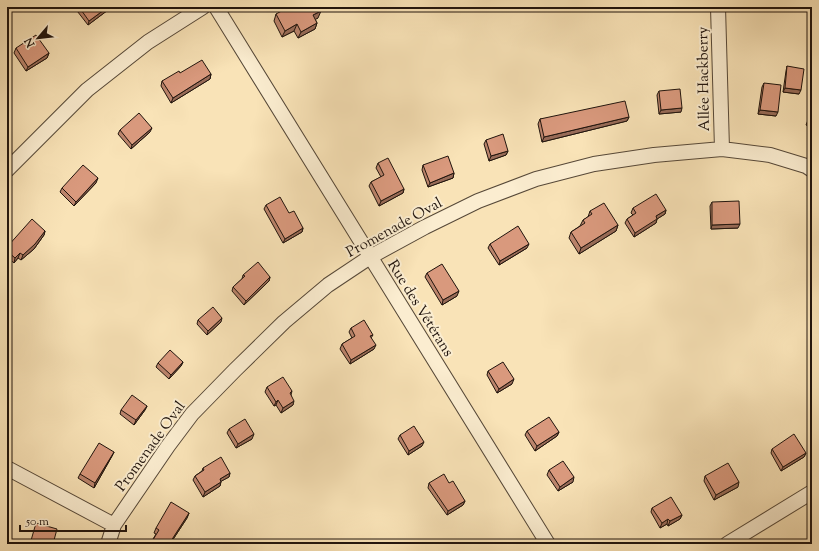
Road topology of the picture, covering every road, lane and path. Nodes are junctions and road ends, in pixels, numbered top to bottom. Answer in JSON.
{"nodes":[{"id":1,"x":203,"y":7,"type":"edge"},
{"id":2,"x":216,"y":7,"type":"edge"},
{"id":3,"x":718,"y":7,"type":"edge"},
{"id":4,"x":722,"y":149,"type":"junction"},
{"id":5,"x":7,"y":170,"type":"edge"},
{"id":6,"x":812,"y":170,"type":"edge"},
{"id":7,"x":370,"y":257,"type":"junction"},
{"id":8,"x":7,"y":468,"type":"edge"},
{"id":9,"x":812,"y":492,"type":"edge"},
{"id":10,"x":114,"y":525,"type":"junction"},
{"id":11,"x":108,"y":544,"type":"edge"},
{"id":12,"x":548,"y":544,"type":"edge"},
{"id":13,"x":727,"y":544,"type":"edge"}],
"edges":[{"from":1,"to":5,"type":"street"},
{"from":2,"to":7,"type":"street","name":"Rue des Vétérans"},
{"from":3,"to":4,"type":"street","name":"Allée Hackberry"},
{"from":4,"to":6,"type":"street","name":"Promenade Oval"},
{"from":4,"to":7,"type":"street","name":"Promenade Oval"},
{"from":7,"to":10,"type":"street","name":"Promenade Oval"},
{"from":7,"to":12,"type":"street","name":"Rue des Vétérans"},
{"from":8,"to":10,"type":"street"},
{"from":9,"to":13,"type":"street"},
{"from":10,"to":11,"type":"street","name":"Promenade Oval"}]}
